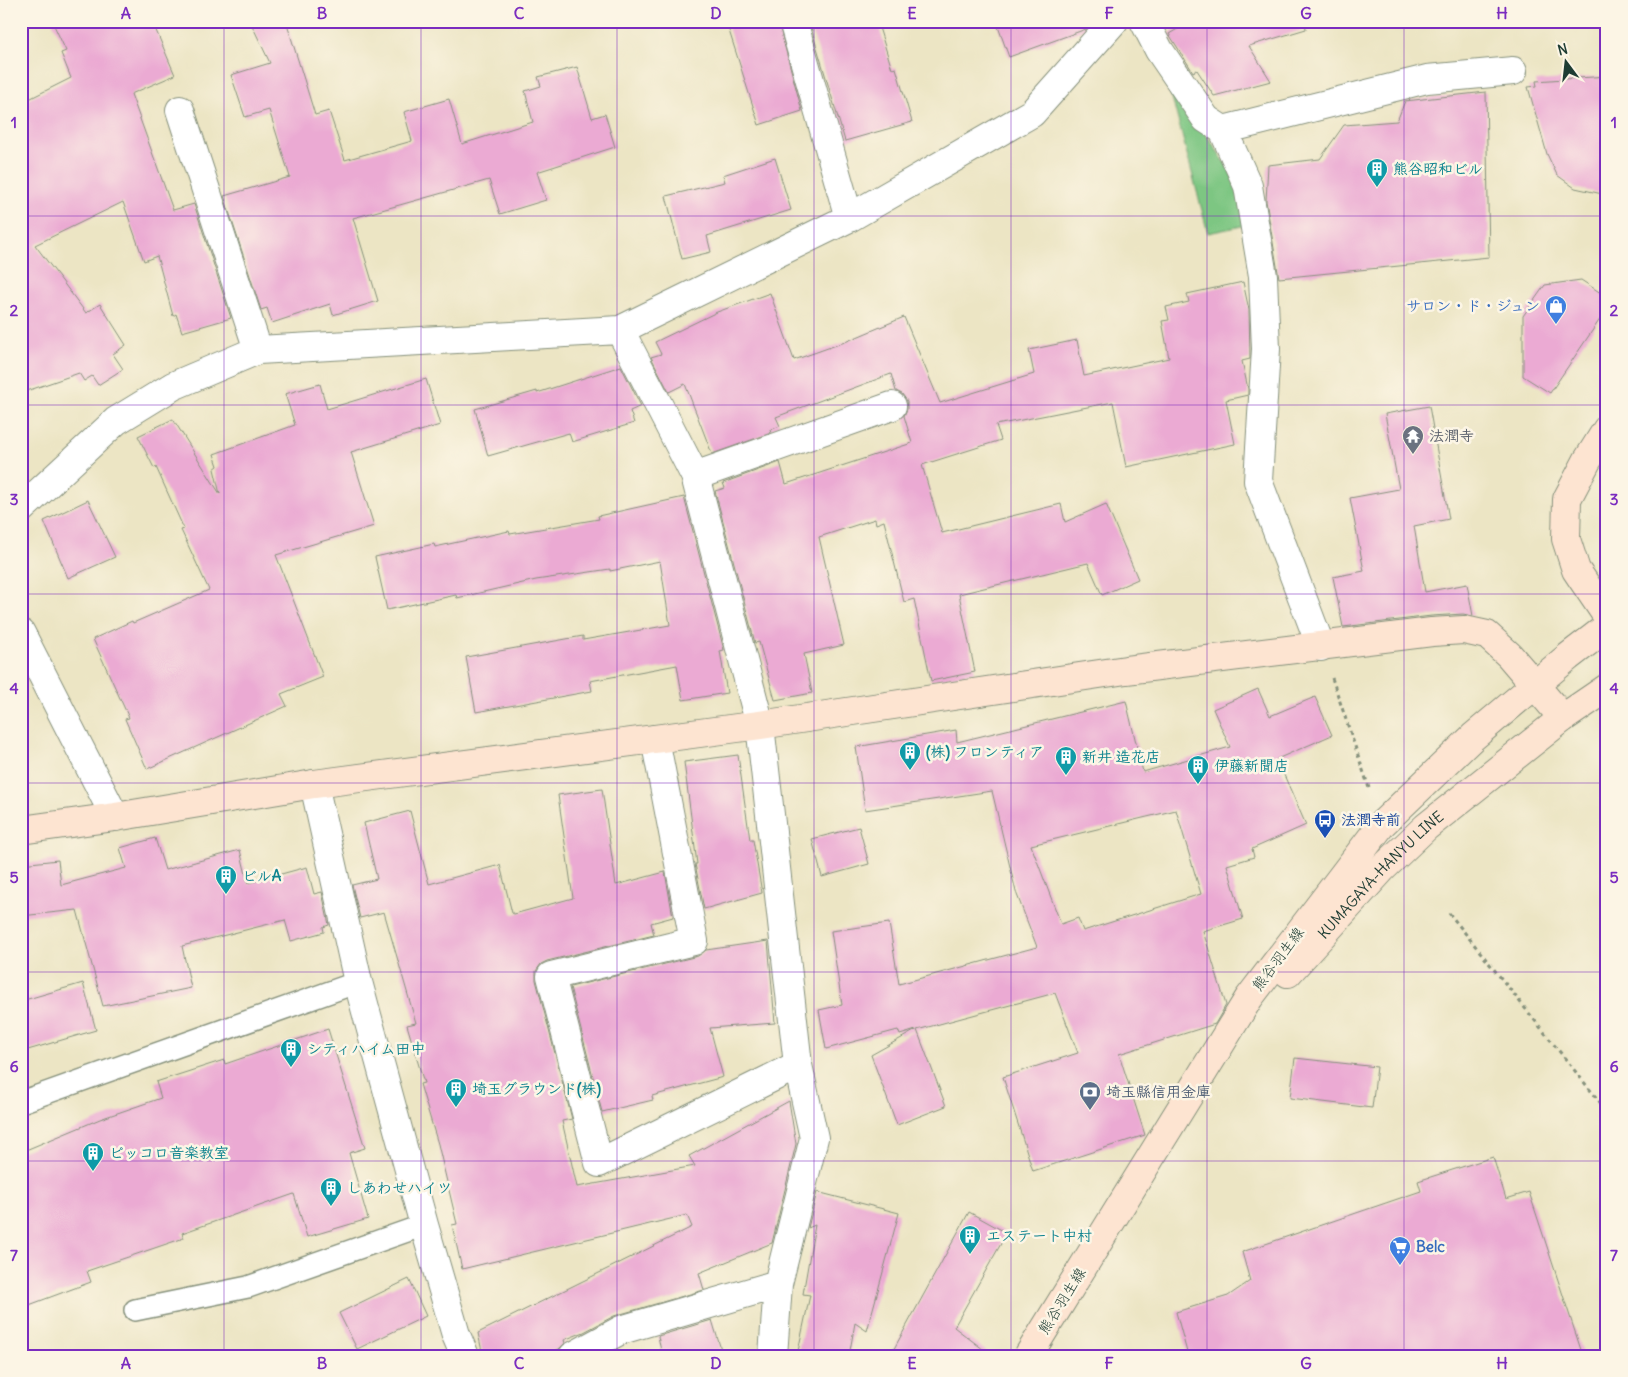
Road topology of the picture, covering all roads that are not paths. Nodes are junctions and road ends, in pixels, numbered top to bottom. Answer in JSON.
{"nodes":[{"id":1,"x":793,"y":21,"type":"edge"},
{"id":2,"x":1114,"y":21,"type":"edge"},
{"id":3,"x":1144,"y":21,"type":"edge"},
{"id":4,"x":1513,"y":71,"type":"dead end"},
{"id":5,"x":180,"y":110,"type":"dead end"},
{"id":6,"x":1223,"y":130,"type":"junction"},
{"id":7,"x":849,"y":218,"type":"junction"},
{"id":8,"x":620,"y":330,"type":"junction"},
{"id":9,"x":258,"y":350,"type":"junction"},
{"id":10,"x":892,"y":406,"type":"dead end"},
{"id":11,"x":1607,"y":429,"type":"edge"},
{"id":12,"x":695,"y":476,"type":"junction"},
{"id":13,"x":21,"y":509,"type":"edge"},
{"id":14,"x":1607,"y":616,"type":"edge"},
{"id":15,"x":1607,"y":627,"type":"edge"},
{"id":16,"x":21,"y":633,"type":"edge"},
{"id":17,"x":1321,"y":647,"type":"junction"},
{"id":18,"x":1534,"y":685,"type":"junction"},
{"id":19,"x":1607,"y":688,"type":"edge"},
{"id":20,"x":1563,"y":718,"type":"junction"},
{"id":21,"x":760,"y":725,"type":"junction"},
{"id":22,"x":655,"y":739,"type":"junction"},
{"id":23,"x":314,"y":784,"type":"junction"},
{"id":24,"x":115,"y":816,"type":"junction"},
{"id":25,"x":1382,"y":824,"type":"junction"},
{"id":26,"x":21,"y":830,"type":"edge"},
{"id":27,"x":1401,"y":851,"type":"junction"},
{"id":28,"x":358,"y":982,"type":"junction"},
{"id":29,"x":798,"y":1065,"type":"junction"},
{"id":30,"x":21,"y":1102,"type":"edge"},
{"id":31,"x":1125,"y":1199,"type":"junction"},
{"id":32,"x":424,"y":1225,"type":"junction"},
{"id":33,"x":778,"y":1284,"type":"junction"},
{"id":34,"x":135,"y":1310,"type":"dead end"},
{"id":35,"x":465,"y":1356,"type":"edge"},
{"id":36,"x":573,"y":1356,"type":"edge"},
{"id":37,"x":773,"y":1356,"type":"edge"},
{"id":38,"x":1028,"y":1356,"type":"edge"}],
"edges":[{"from":1,"to":7,"type":"street"},
{"from":2,"to":7,"type":"street"},
{"from":3,"to":6,"type":"street"},
{"from":4,"to":6,"type":"street"},
{"from":5,"to":9,"type":"street"},
{"from":6,"to":17,"type":"street"},
{"from":7,"to":8,"type":"street"},
{"from":8,"to":9,"type":"street"},
{"from":8,"to":12,"type":"street"},
{"from":9,"to":13,"type":"street"},
{"from":10,"to":12,"type":"street"},
{"from":11,"to":14,"type":"main road"},
{"from":12,"to":21,"type":"street"},
{"from":15,"to":18,"type":"main road","name":"熊谷羽生線"},
{"from":16,"to":24,"type":"street"},
{"from":17,"to":18,"type":"main road"},
{"from":17,"to":21,"type":"main road"},
{"from":18,"to":20,"type":"main road"},
{"from":18,"to":25,"type":"main road","name":"熊谷羽生線"},
{"from":19,"to":20,"type":"main road","name":"KUMAGAYA-HANYU LINE"},
{"from":20,"to":27,"type":"main road","name":"KUMAGAYA-HANYU LINE"},
{"from":21,"to":22,"type":"main road"},
{"from":21,"to":29,"type":"street"},
{"from":22,"to":23,"type":"main road"},
{"from":22,"to":29,"type":"street"},
{"from":23,"to":24,"type":"main road"},
{"from":23,"to":28,"type":"street"},
{"from":24,"to":26,"type":"main road"},
{"from":25,"to":27,"type":"street"},
{"from":25,"to":31,"type":"main road","name":"熊谷羽生線"},
{"from":27,"to":31,"type":"main road","name":"KUMAGAYA-HANYU LINE"},
{"from":28,"to":30,"type":"lane"},
{"from":28,"to":32,"type":"street"},
{"from":29,"to":33,"type":"street"},
{"from":31,"to":38,"type":"main road","name":"熊谷羽生線"},
{"from":32,"to":34,"type":"lane"},
{"from":32,"to":35,"type":"street"},
{"from":33,"to":36,"type":"street"},
{"from":33,"to":37,"type":"street"}]}
